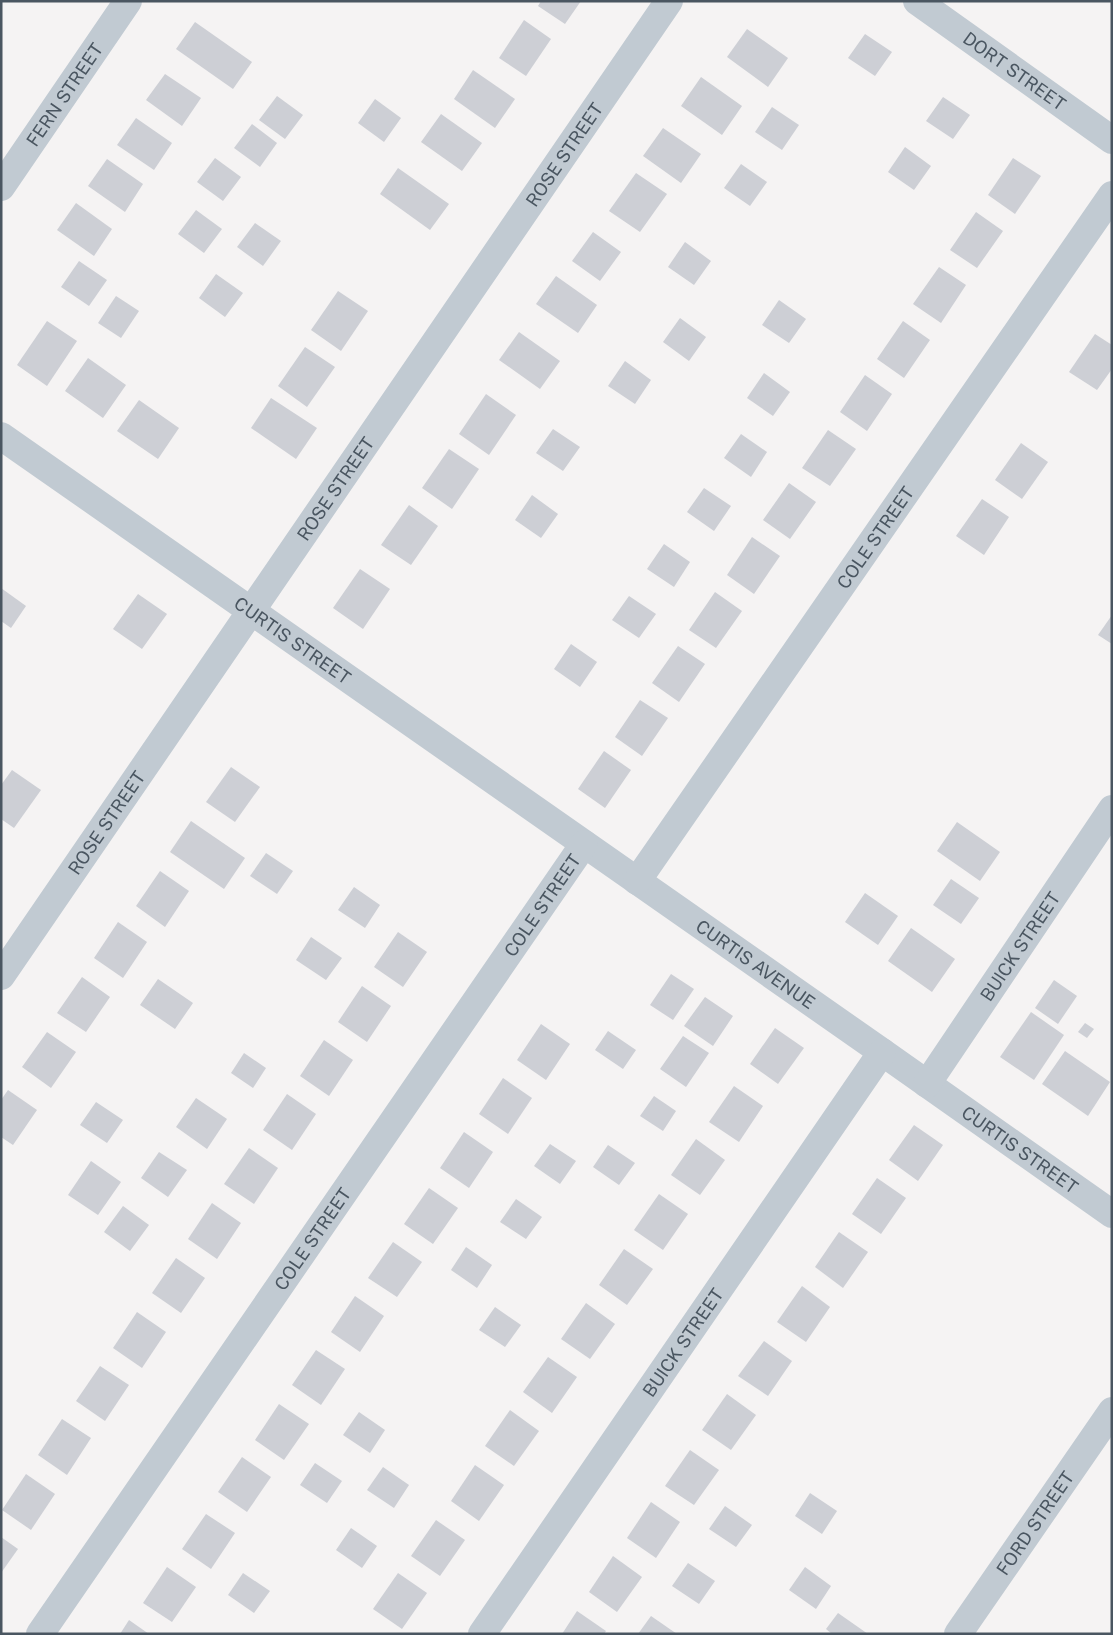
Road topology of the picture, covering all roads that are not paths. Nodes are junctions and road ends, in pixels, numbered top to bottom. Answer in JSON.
{"nodes":[{"id":1,"x":128,"y":1,"type":"edge"},
{"id":2,"x":668,"y":1,"type":"edge"},
{"id":3,"x":917,"y":1,"type":"edge"},
{"id":4,"x":1112,"y":140,"type":"edge"},
{"id":5,"x":1,"y":186,"type":"edge"},
{"id":6,"x":1112,"y":195,"type":"edge"},
{"id":7,"x":1,"y":436,"type":"edge"},
{"id":8,"x":251,"y":611,"type":"junction"},
{"id":9,"x":1112,"y":809,"type":"edge"},
{"id":10,"x":584,"y":844,"type":"junction"},
{"id":11,"x":636,"y":881,"type":"junction"},
{"id":12,"x":1,"y":976,"type":"edge"},
{"id":13,"x":882,"y":1052,"type":"junction"},
{"id":14,"x":927,"y":1084,"type":"junction"},
{"id":15,"x":1112,"y":1214,"type":"edge"},
{"id":16,"x":1112,"y":1411,"type":"edge"},
{"id":17,"x":40,"y":1634,"type":"edge"},
{"id":18,"x":482,"y":1634,"type":"edge"},
{"id":19,"x":958,"y":1634,"type":"edge"}],
"edges":[{"from":1,"to":5,"type":"street","name":"FERN STREET"},
{"from":2,"to":8,"type":"street","name":"ROSE STREET"},
{"from":3,"to":4,"type":"street","name":"DORT STREET"},
{"from":6,"to":11,"type":"street","name":"COLE STREET"},
{"from":7,"to":8,"type":"street","name":"CURTIS STREET"},
{"from":8,"to":10,"type":"street","name":"CURTIS STREET"},
{"from":8,"to":12,"type":"street","name":"ROSE STREET"},
{"from":9,"to":14,"type":"street","name":"BUICK STREET"},
{"from":10,"to":11,"type":"street","name":"CURTIS AVENUE"},
{"from":10,"to":17,"type":"street","name":"COLE STREET"},
{"from":11,"to":13,"type":"street","name":"CURTIS AVENUE"},
{"from":13,"to":14,"type":"street","name":"CURTIS AVENUE"},
{"from":13,"to":18,"type":"street","name":"BUICK STREET"},
{"from":14,"to":15,"type":"street","name":"CURTIS STREET"},
{"from":16,"to":19,"type":"street","name":"FORD STREET"}]}
